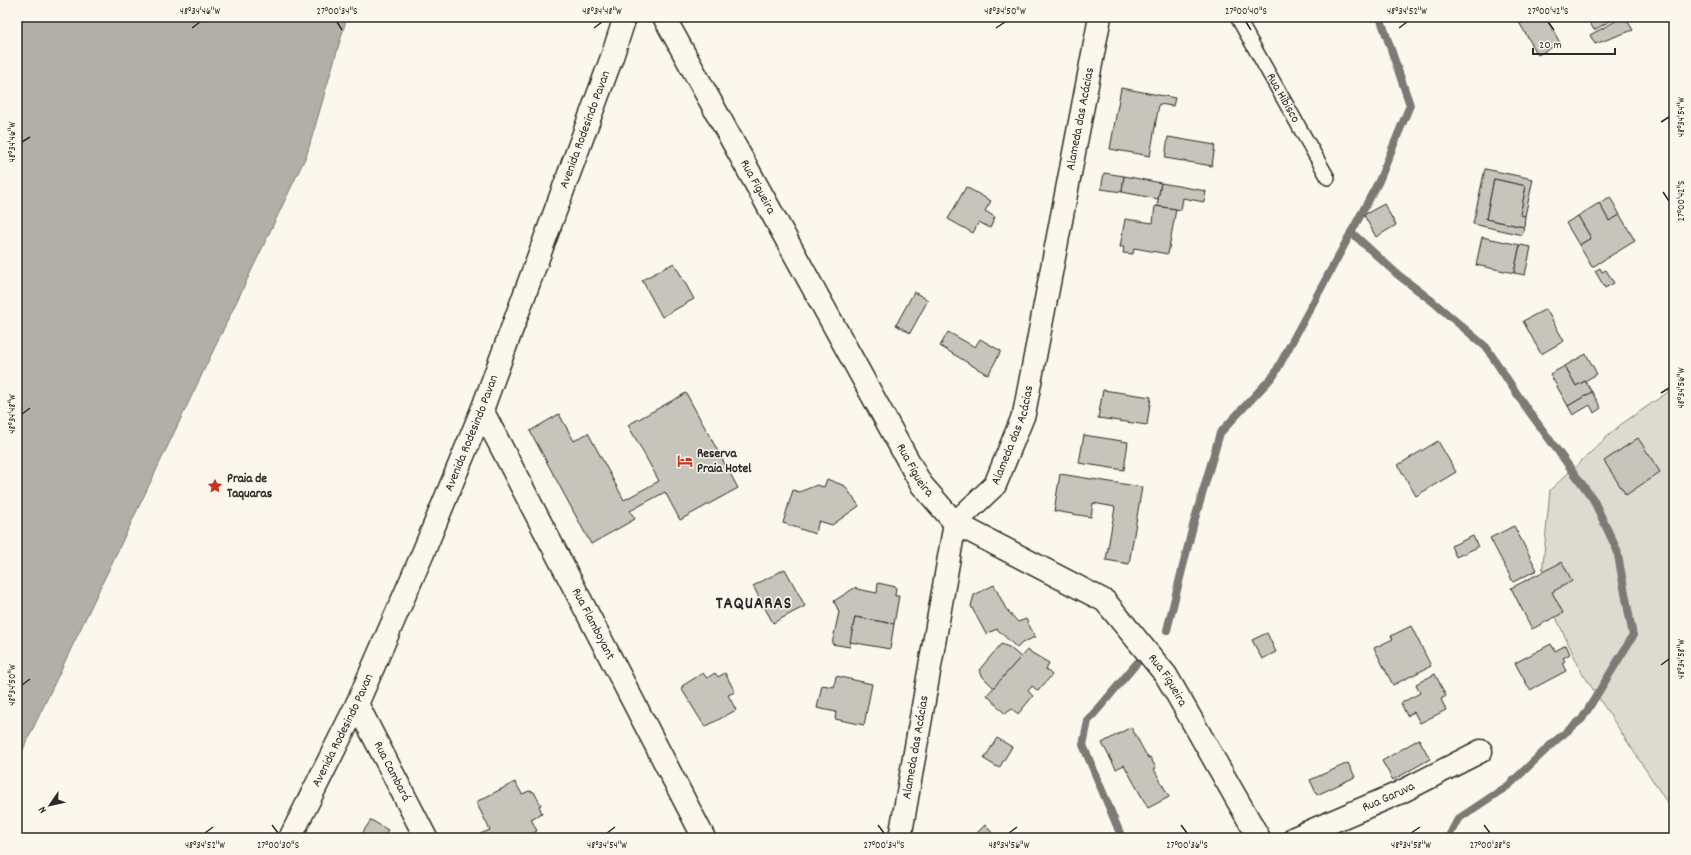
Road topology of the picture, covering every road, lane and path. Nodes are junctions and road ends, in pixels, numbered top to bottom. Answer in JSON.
{"nodes":[{"id":1,"x":625,"y":17,"type":"edge"},
{"id":2,"x":664,"y":17,"type":"edge"},
{"id":3,"x":1100,"y":17,"type":"edge"},
{"id":4,"x":1238,"y":17,"type":"edge"},
{"id":5,"x":1328,"y":178,"type":"dead end"},
{"id":6,"x":482,"y":410,"type":"junction"},
{"id":7,"x":955,"y":523,"type":"junction"},
{"id":8,"x":357,"y":704,"type":"junction"},
{"id":9,"x":1480,"y":751,"type":"dead end"},
{"id":10,"x":290,"y":838,"type":"edge"},
{"id":11,"x":426,"y":838,"type":"edge"},
{"id":12,"x":704,"y":838,"type":"edge"},
{"id":13,"x":900,"y":838,"type":"edge"},
{"id":14,"x":1259,"y":838,"type":"edge"},
{"id":15,"x":1294,"y":838,"type":"edge"}],
"edges":[{"from":1,"to":6,"type":"street","name":"Avenida Rodesindo Pavan"},
{"from":2,"to":7,"type":"street","name":"Rua Figueira"},
{"from":3,"to":7,"type":"street","name":"Alameda das Acácias"},
{"from":4,"to":5,"type":"lane","name":"Rua Hibisco"},
{"from":6,"to":8,"type":"street","name":"Avenida Rodesindo Pavan"},
{"from":6,"to":12,"type":"street","name":"Rua Flamboyant"},
{"from":7,"to":13,"type":"street","name":"Alameda das Acácias"},
{"from":7,"to":14,"type":"street","name":"Rua Figueira"},
{"from":8,"to":10,"type":"street","name":"Avenida Rodesindo Pavan"},
{"from":8,"to":11,"type":"street","name":"Rua Cambará"},
{"from":9,"to":15,"type":"street","name":"Rua Garuva"}]}
